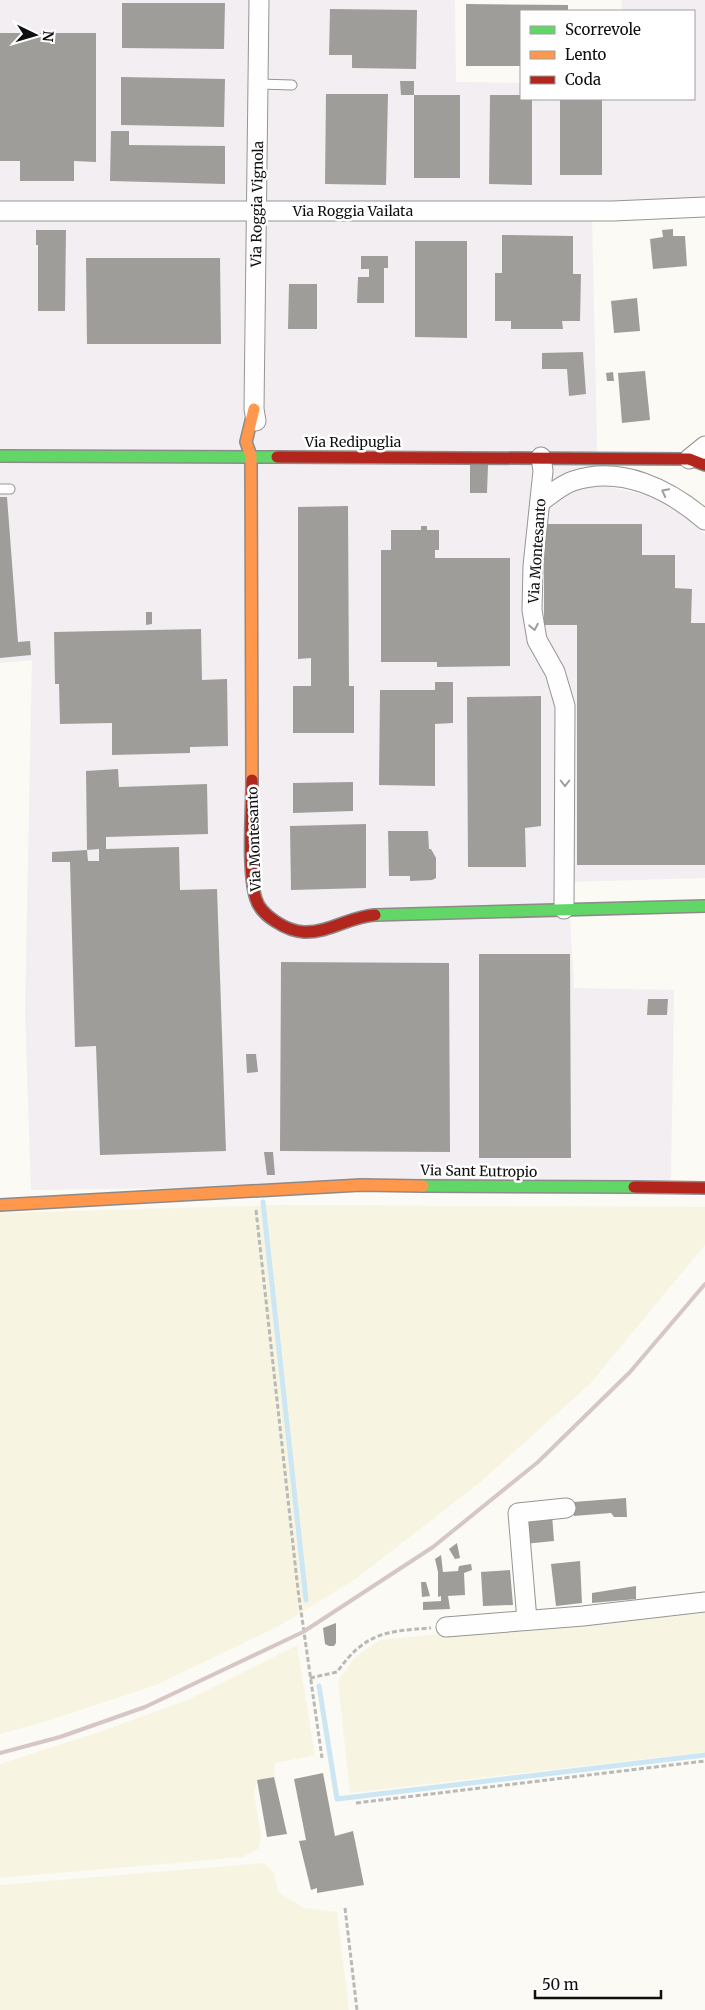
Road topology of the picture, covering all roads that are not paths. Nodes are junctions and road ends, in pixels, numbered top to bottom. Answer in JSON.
{"nodes":[{"id":1,"x":259,"y":0,"type":"edge"},
{"id":2,"x":259,"y":84,"type":"junction"},
{"id":3,"x":292,"y":85,"type":"dead end"},
{"id":4,"x":705,"y":207,"type":"edge"},
{"id":5,"x":0,"y":211,"type":"edge"},
{"id":6,"x":257,"y":212,"type":"junction"},
{"id":7,"x":705,"y":446,"type":"edge"},
{"id":8,"x":0,"y":456,"type":"edge"},
{"id":9,"x":251,"y":456,"type":"junction"},
{"id":10,"x":541,"y":457,"type":"junction"},
{"id":11,"x":697,"y":462,"type":"edge"},
{"id":12,"x":0,"y":489,"type":"edge"},
{"id":13,"x":10,"y":489,"type":"dead end"},
{"id":14,"x":540,"y":502,"type":"junction"},
{"id":15,"x":705,"y":520,"type":"edge"},
{"id":16,"x":704,"y":907,"type":"edge"},
{"id":17,"x":564,"y":909,"type":"junction"},
{"id":18,"x":705,"y":1188,"type":"edge"},
{"id":19,"x":0,"y":1205,"type":"edge"},
{"id":20,"x":566,"y":1508,"type":"dead end"},
{"id":21,"x":705,"y":1602,"type":"edge"},
{"id":22,"x":527,"y":1620,"type":"junction"},
{"id":23,"x":446,"y":1627,"type":"road end"}],
"edges":[{"from":1,"to":2,"type":"street","name":"Via Roggia Vignola"},
{"from":2,"to":3,"type":"lane"},
{"from":2,"to":6,"type":"street","name":"Via Roggia Vignola"},
{"from":4,"to":6,"type":"street","name":"Via Roggia Vailata"},
{"from":5,"to":6,"type":"street","name":"Via Roggia Vailata"},
{"from":6,"to":9,"type":"street","name":"Via Roggia Vignola"},
{"from":7,"to":11,"type":"street"},
{"from":8,"to":9,"type":"street","name":"Via Redipuglia"},
{"from":9,"to":10,"type":"street","name":"Via Redipuglia"},
{"from":9,"to":17,"type":"street","name":"Via Montesanto"},
{"from":10,"to":11,"type":"street","name":"Via Redipuglia"},
{"from":10,"to":14,"type":"street","name":"Via Montesanto"},
{"from":12,"to":13,"type":"lane"},
{"from":15,"to":14,"type":"street","one_way":true},
{"from":14,"to":17,"type":"street","name":"Via Montesanto","one_way":true},
{"from":16,"to":17,"type":"street","name":"Via Montesanto"},
{"from":18,"to":19,"type":"street","name":"Via Sant Eutropio"},
{"from":20,"to":22,"type":"street"},
{"from":21,"to":22,"type":"street"},
{"from":22,"to":23,"type":"street"}]}
